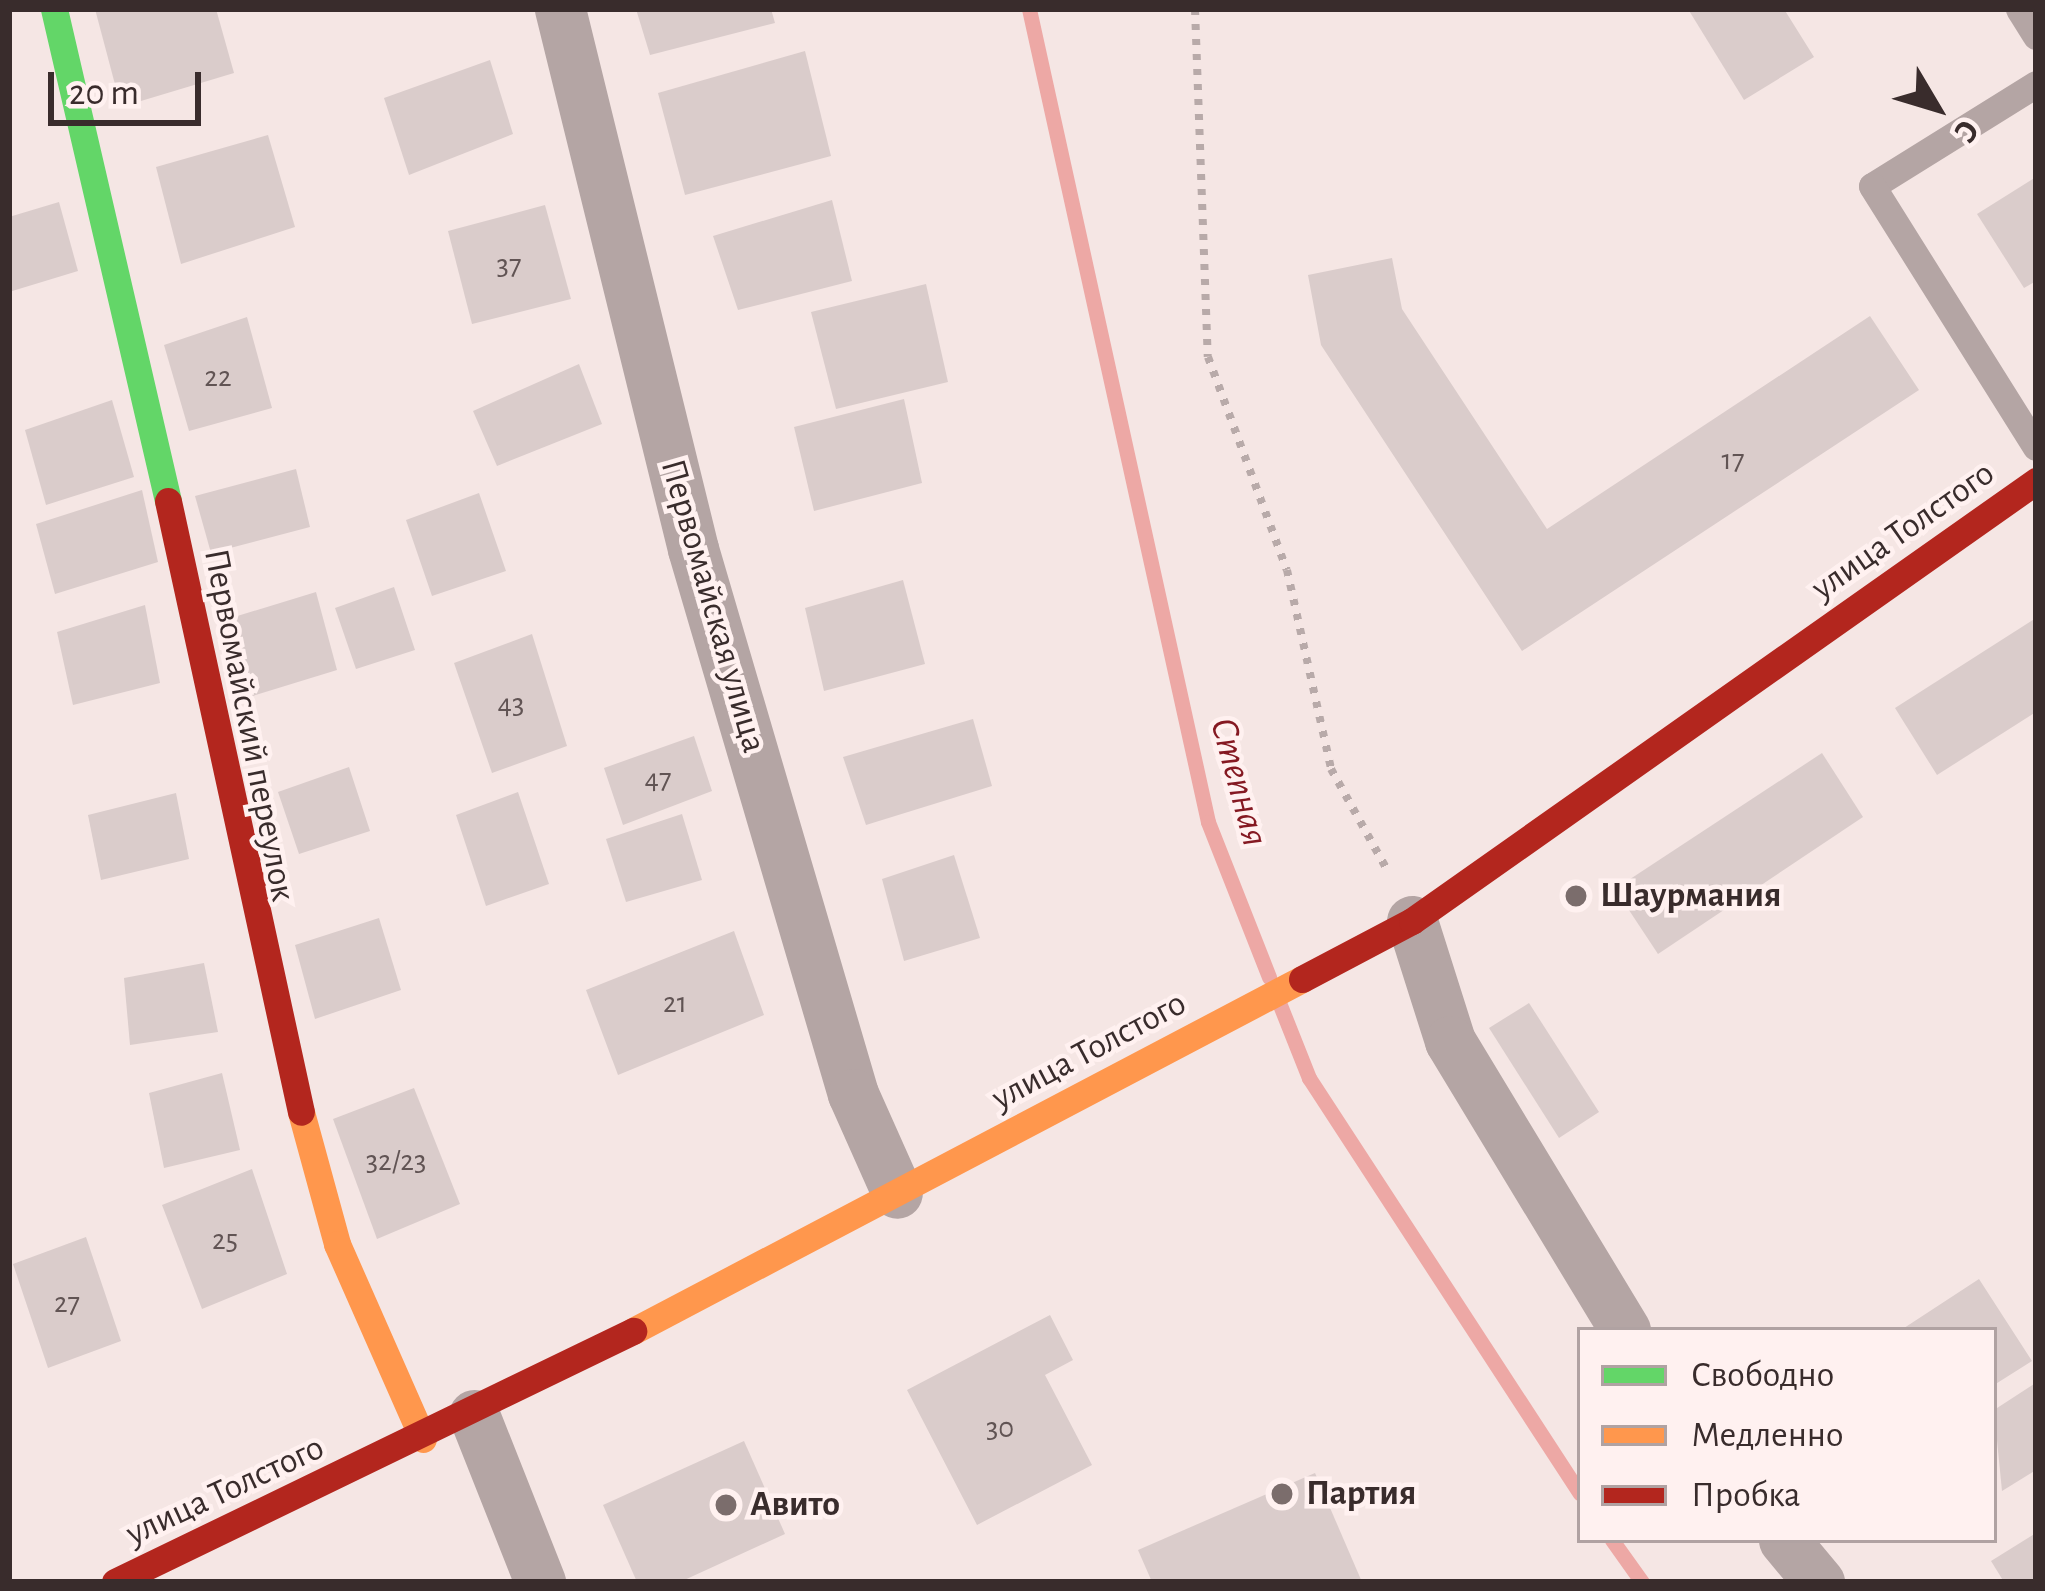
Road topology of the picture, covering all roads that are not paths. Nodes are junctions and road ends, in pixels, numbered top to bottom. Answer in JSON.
{"nodes":[{"id":1,"x":54,"y":9,"type":"edge"},
{"id":2,"x":560,"y":9,"type":"edge"},
{"id":3,"x":2019,"y":9,"type":"edge"},
{"id":4,"x":2036,"y":36,"type":"edge"},
{"id":5,"x":2036,"y":84,"type":"edge"},
{"id":6,"x":2036,"y":447,"type":"edge"},
{"id":7,"x":2036,"y":481,"type":"edge"},
{"id":8,"x":1394,"y":931,"type":"junction"},
{"id":9,"x":897,"y":1193,"type":"junction"},
{"id":10,"x":1622,"y":1327,"type":"edge"},
{"id":11,"x":474,"y":1415,"type":"junction"},
{"id":12,"x":424,"y":1439,"type":"junction"},
{"id":13,"x":1786,"y":1543,"type":"edge"},
{"id":14,"x":115,"y":1582,"type":"edge"},
{"id":15,"x":540,"y":1582,"type":"edge"},
{"id":16,"x":1819,"y":1582,"type":"edge"}],
"edges":[{"from":1,"to":12,"type":"main road","name":"Первомайский переулок"},
{"from":2,"to":9,"type":"street","name":"Первомайская улица"},
{"from":3,"to":4,"type":"lane"},
{"from":5,"to":6,"type":"lane"},
{"from":7,"to":8,"type":"main road","name":"улица Толстого"},
{"from":8,"to":9,"type":"main road","name":"улица Толстого"},
{"from":8,"to":10,"type":"street"},
{"from":9,"to":11,"type":"main road","name":"улица Толстого"},
{"from":11,"to":12,"type":"main road","name":"улица Толстого"},
{"from":11,"to":15,"type":"street"},
{"from":12,"to":14,"type":"main road","name":"улица Толстого"},
{"from":13,"to":16,"type":"street"}]}
